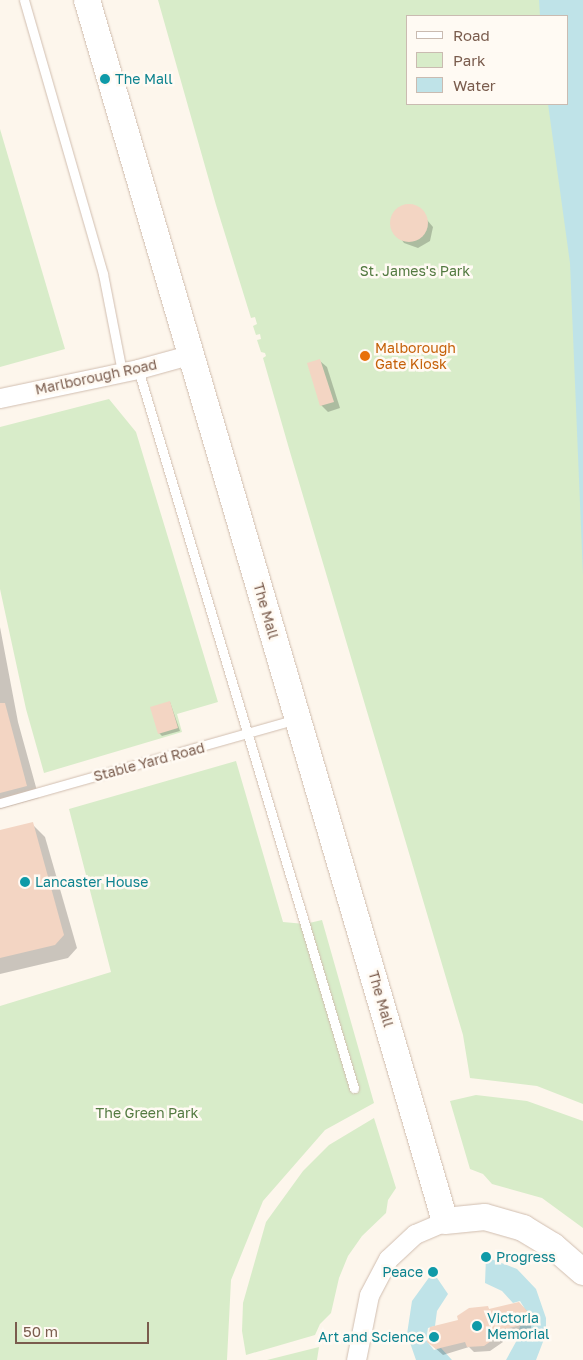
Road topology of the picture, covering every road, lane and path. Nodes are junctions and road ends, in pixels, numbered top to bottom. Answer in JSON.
{"nodes":[{"id":1,"x":24,"y":0,"type":"edge"},
{"id":2,"x":87,"y":0,"type":"edge"},
{"id":3,"x":192,"y":354,"type":"junction"},
{"id":4,"x":130,"y":370,"type":"junction"},
{"id":5,"x":0,"y":398,"type":"edge"},
{"id":6,"x":297,"y":719,"type":"junction"},
{"id":7,"x":247,"y":734,"type":"junction"},
{"id":8,"x":0,"y":803,"type":"edge"},
{"id":9,"x":354,"y":1088,"type":"dead end"},
{"id":10,"x":445,"y":1221,"type":"junction"},
{"id":11,"x":523,"y":1228,"type":"junction"},
{"id":12,"x":583,"y":1272,"type":"edge"},
{"id":13,"x":583,"y":1289,"type":"edge"},
{"id":14,"x":356,"y":1360,"type":"edge"}],
"edges":[{"from":1,"to":4,"type":"lane"},
{"from":2,"to":3,"type":"street","name":"The Mall"},
{"from":3,"to":4,"type":"street","name":"Marlborough Road"},
{"from":3,"to":6,"type":"street","name":"The Mall"},
{"from":4,"to":5,"type":"street","name":"Marlborough Road"},
{"from":4,"to":7,"type":"lane"},
{"from":6,"to":7,"type":"lane","name":"Stable Yard Road"},
{"from":6,"to":10,"type":"street","name":"The Mall"},
{"from":7,"to":8,"type":"lane","name":"Stable Yard Road"},
{"from":7,"to":9,"type":"lane"},
{"from":10,"to":11,"type":"street"},
{"from":10,"to":14,"type":"street"},
{"from":11,"to":12,"type":"street"},
{"from":11,"to":13,"type":"street"}]}
